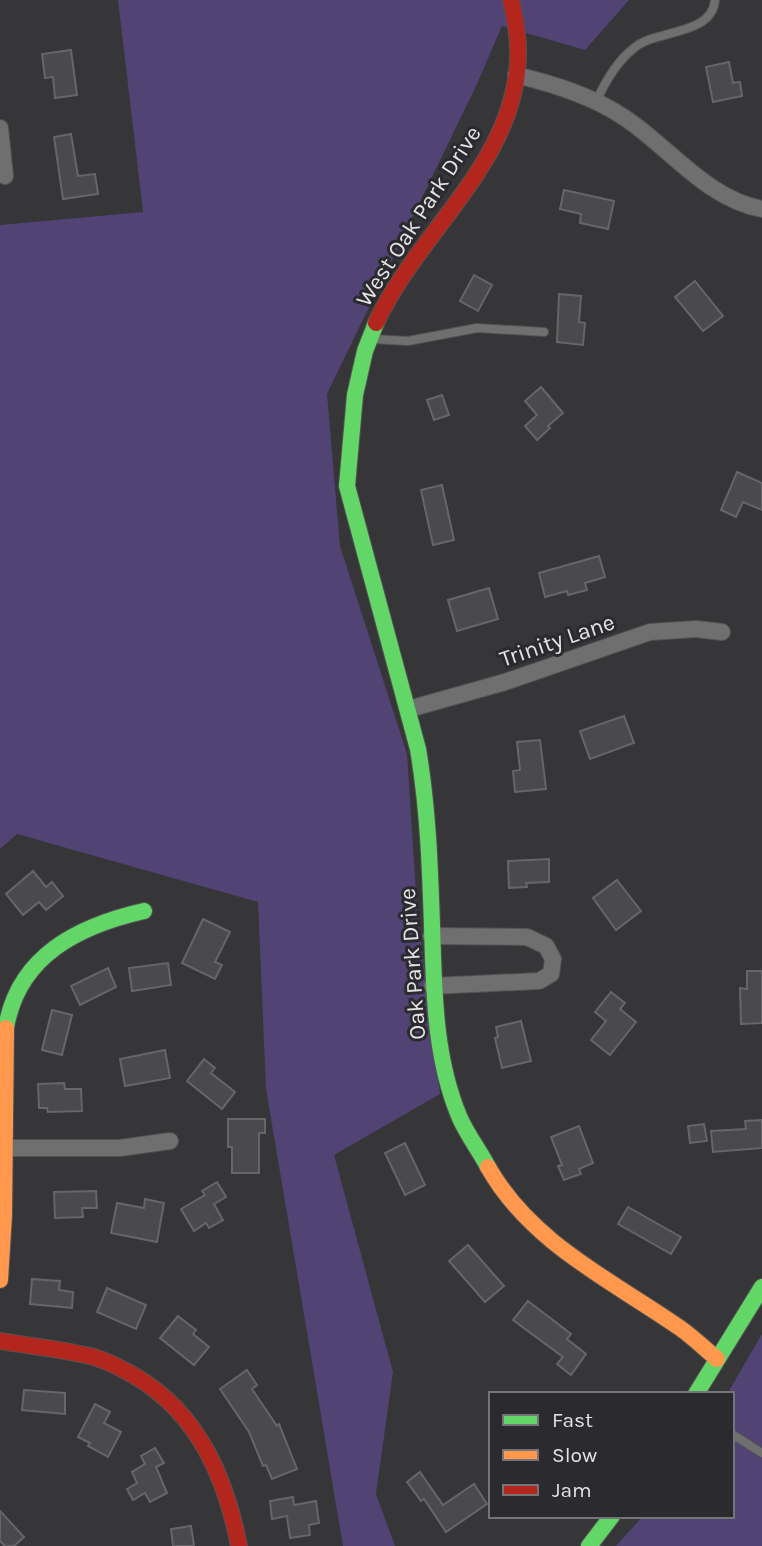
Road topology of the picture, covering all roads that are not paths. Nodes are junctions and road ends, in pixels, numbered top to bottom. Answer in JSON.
{"nodes":[{"id":1,"x":511,"y":0,"type":"edge"},
{"id":2,"x":715,"y":0,"type":"edge"},
{"id":3,"x":516,"y":75,"type":"junction"},
{"id":4,"x":596,"y":102,"type":"junction"},
{"id":5,"x":0,"y":128,"type":"edge"},
{"id":6,"x":5,"y":176,"type":"dead end"},
{"id":7,"x":762,"y":209,"type":"edge"},
{"id":8,"x":544,"y":332,"type":"dead end"},
{"id":9,"x":370,"y":338,"type":"junction"},
{"id":10,"x":349,"y":498,"type":"joint"},
{"id":11,"x":722,"y":632,"type":"dead end"},
{"id":12,"x":409,"y":709,"type":"junction"},
{"id":13,"x":144,"y":911,"type":"dead end"},
{"id":14,"x":430,"y":936,"type":"junction"},
{"id":15,"x":432,"y":986,"type":"junction"},
{"id":16,"x":170,"y":1141,"type":"dead end"},
{"id":17,"x":4,"y":1147,"type":"junction"},
{"id":18,"x":0,"y":1280,"type":"edge"},
{"id":19,"x":762,"y":1287,"type":"edge"},
{"id":20,"x":0,"y":1341,"type":"edge"},
{"id":21,"x":717,"y":1359,"type":"junction"},
{"id":22,"x":697,"y":1392,"type":"edge"},
{"id":23,"x":734,"y":1435,"type":"edge"},
{"id":24,"x":762,"y":1453,"type":"edge"},
{"id":25,"x":610,"y":1518,"type":"edge"},
{"id":26,"x":239,"y":1546,"type":"edge"},
{"id":27,"x":589,"y":1546,"type":"edge"}],
"edges":[{"from":1,"to":3,"type":"street","name":"West Oak Park Drive"},
{"from":2,"to":4,"type":"lane"},
{"from":3,"to":4,"type":"street"},
{"from":3,"to":9,"type":"street","name":"West Oak Park Drive"},
{"from":4,"to":7,"type":"street"},
{"from":5,"to":6,"type":"street"},
{"from":8,"to":9,"type":"lane"},
{"from":9,"to":10,"type":"street","name":"West Oak Park Drive"},
{"from":10,"to":12,"type":"street","name":"Oak Park Drive"},
{"from":11,"to":12,"type":"street","name":"Trinity Lane"},
{"from":12,"to":14,"type":"street","name":"Oak Park Drive"},
{"from":13,"to":17,"type":"street"},
{"from":14,"to":15,"type":"street","name":"Oak Park Drive"},
{"from":14,"to":15,"type":"street"},
{"from":15,"to":21,"type":"street","name":"Oak Park Drive"},
{"from":16,"to":17,"type":"street"},
{"from":17,"to":18,"type":"street"},
{"from":19,"to":21,"type":"street"},
{"from":20,"to":26,"type":"street"},
{"from":21,"to":22,"type":"street"},
{"from":23,"to":24,"type":"lane"},
{"from":25,"to":27,"type":"street"}]}
